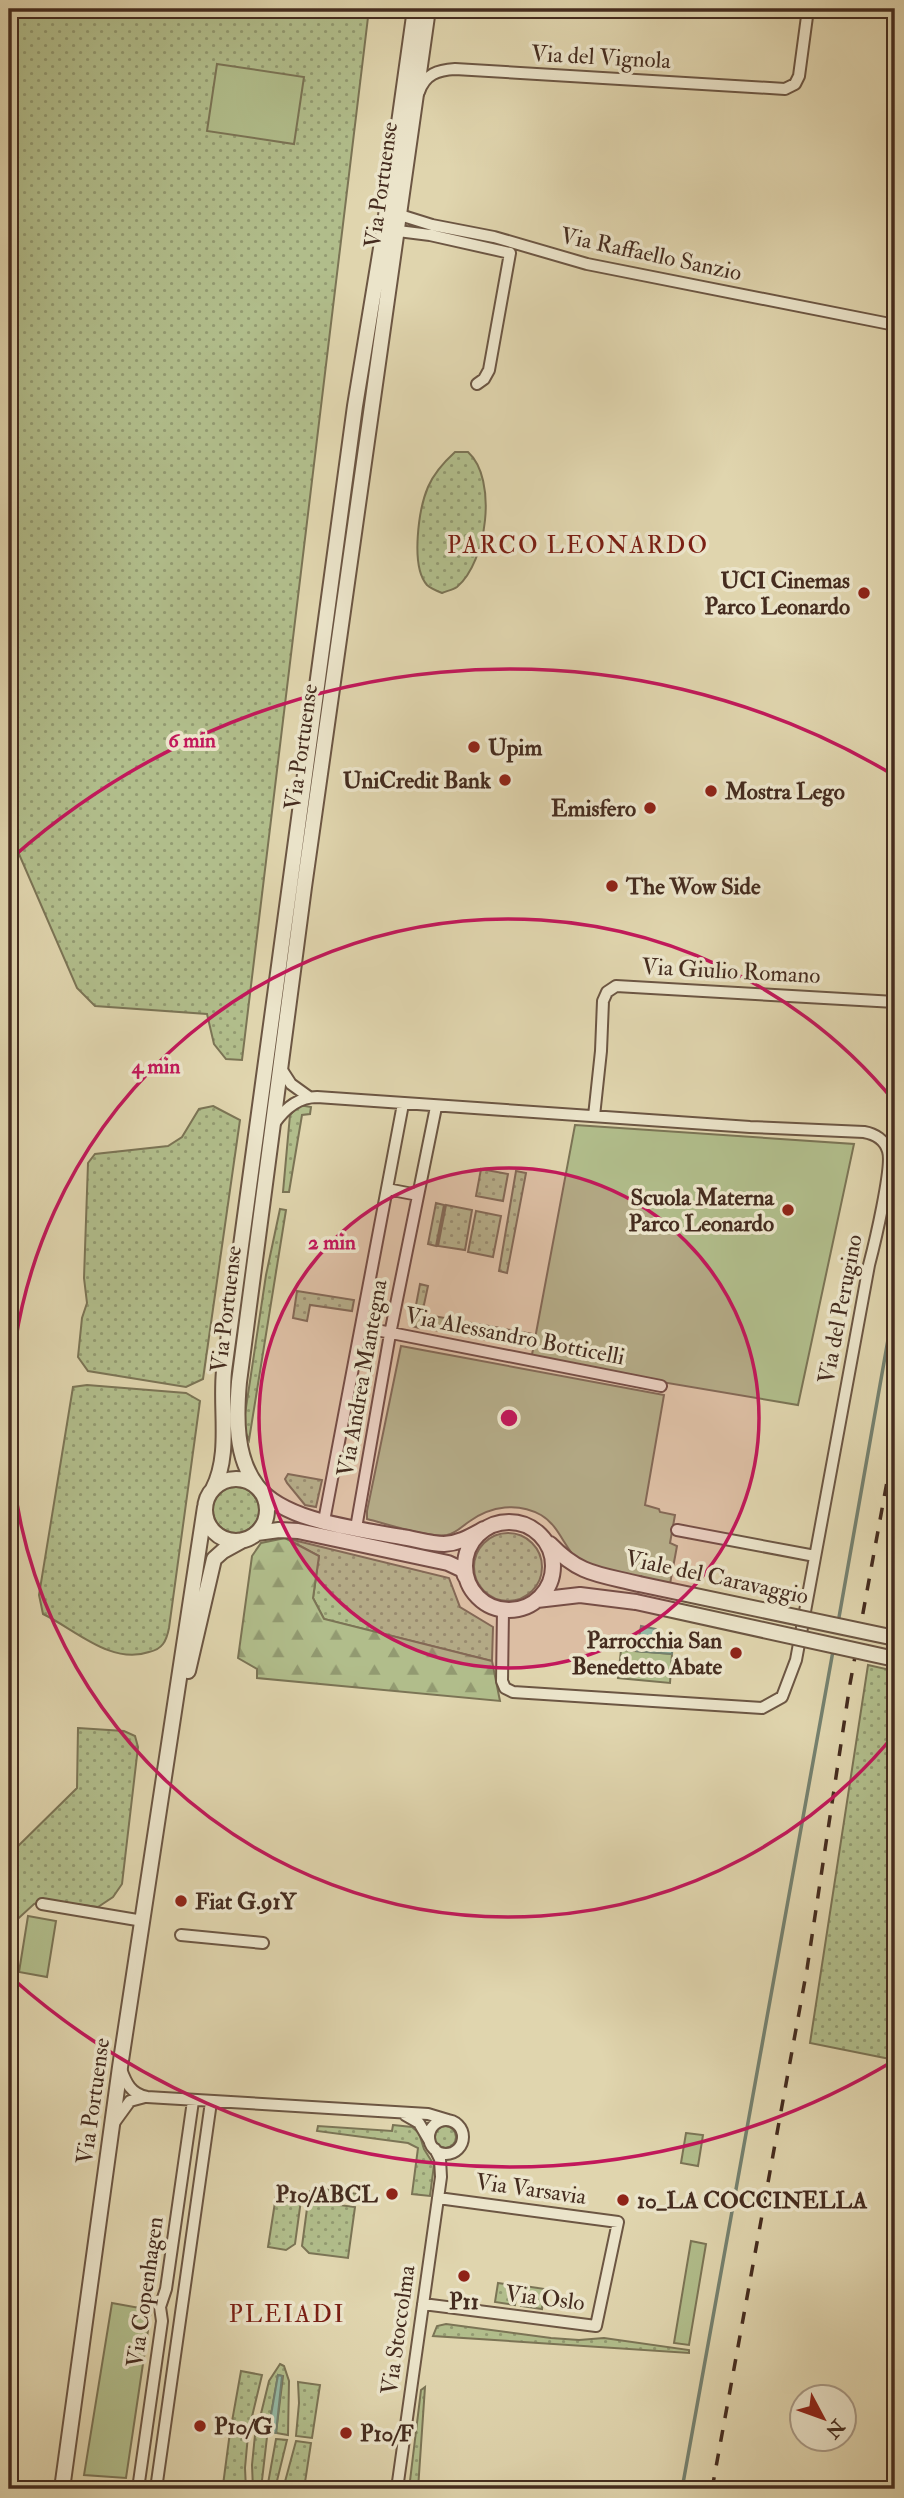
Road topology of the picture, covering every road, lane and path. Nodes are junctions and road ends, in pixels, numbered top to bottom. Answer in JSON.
{"nodes":[{"id":1,"x":415,"y":9,"type":"edge"},
{"id":2,"x":428,"y":9,"type":"edge"},
{"id":3,"x":808,"y":9,"type":"edge"},
{"id":4,"x":417,"y":98,"type":"junction"},
{"id":5,"x":400,"y":215,"type":"junction"},
{"id":6,"x":398,"y":231,"type":"junction"},
{"id":7,"x":895,"y":325,"type":"edge"},
{"id":8,"x":477,"y":384,"type":"dead end"},
{"id":9,"x":895,"y":1002,"type":"edge"},
{"id":10,"x":280,"y":1066,"type":"junction"},
{"id":11,"x":309,"y":1097,"type":"junction"},
{"id":12,"x":403,"y":1104,"type":"junction"},
{"id":13,"x":436,"y":1107,"type":"junction"},
{"id":14,"x":594,"y":1116,"type":"junction"},
{"id":15,"x":272,"y":1128,"type":"junction"},
{"id":16,"x":387,"y":1189,"type":"junction"},
{"id":17,"x":418,"y":1195,"type":"junction"},
{"id":18,"x":361,"y":1326,"type":"junction"},
{"id":19,"x":390,"y":1334,"type":"junction"},
{"id":20,"x":661,"y":1386,"type":"dead end"},
{"id":21,"x":259,"y":1488,"type":"junction"},
{"id":22,"x":213,"y":1489,"type":"junction"},
{"id":23,"x":205,"y":1507,"type":"junction"},
{"id":24,"x":324,"y":1521,"type":"junction"},
{"id":25,"x":356,"y":1528,"type":"junction"},
{"id":26,"x":484,"y":1529,"type":"junction"},
{"id":27,"x":677,"y":1530,"type":"dead end"},
{"id":28,"x":257,"y":1533,"type":"junction"},
{"id":29,"x":542,"y":1536,"type":"junction"},
{"id":30,"x":243,"y":1540,"type":"junction"},
{"id":31,"x":816,"y":1556,"type":"junction"},
{"id":32,"x":465,"y":1576,"type":"junction"},
{"id":33,"x":537,"y":1600,"type":"junction"},
{"id":34,"x":503,"y":1610,"type":"junction"},
{"id":35,"x":895,"y":1638,"type":"edge"},
{"id":36,"x":895,"y":1659,"type":"edge"},
{"id":37,"x":174,"y":1719,"type":"junction"},
{"id":38,"x":42,"y":1904,"type":"dead end"},
{"id":39,"x":143,"y":1921,"type":"junction"},
{"id":40,"x":181,"y":1935,"type":"dead end"},
{"id":41,"x":263,"y":1943,"type":"dead end"},
{"id":42,"x":120,"y":2067,"type":"junction"},
{"id":43,"x":146,"y":2097,"type":"junction"},
{"id":44,"x":193,"y":2101,"type":"junction"},
{"id":45,"x":211,"y":2102,"type":"junction"},
{"id":46,"x":402,"y":2114,"type":"junction"},
{"id":47,"x":448,"y":2120,"type":"junction"},
{"id":48,"x":112,"y":2129,"type":"junction"},
{"id":49,"x":432,"y":2145,"type":"junction"},
{"id":50,"x":452,"y":2152,"type":"junction"},
{"id":51,"x":441,"y":2177,"type":"junction"},
{"id":52,"x":438,"y":2197,"type":"junction"},
{"id":53,"x":618,"y":2222,"type":"joint"},
{"id":54,"x":164,"y":2298,"type":"junction"},
{"id":55,"x":182,"y":2304,"type":"junction"},
{"id":56,"x":423,"y":2304,"type":"junction"},
{"id":57,"x":160,"y":2312,"type":"junction"},
{"id":58,"x":180,"y":2317,"type":"junction"},
{"id":59,"x":62,"y":2489,"type":"edge"},
{"id":60,"x":138,"y":2489,"type":"edge"},
{"id":61,"x":156,"y":2489,"type":"edge"},
{"id":62,"x":397,"y":2489,"type":"edge"}],
"edges":[{"from":1,"to":22,"type":"street","name":"Via Portuense"},
{"from":2,"to":4,"type":"street","name":"Via Portuense"},
{"from":3,"to":4,"type":"street","name":"Via del Vignola"},
{"from":4,"to":5,"type":"street","name":"Via Portuense"},
{"from":5,"to":6,"type":"street","name":"Via Portuense"},
{"from":5,"to":7,"type":"street","name":"Via Raffaello Sanzio"},
{"from":6,"to":8,"type":"street"},
{"from":6,"to":10,"type":"street","name":"Via Portuense"},
{"from":9,"to":14,"type":"street","name":"Via Giulio Romano"},
{"from":10,"to":11,"type":"street"},
{"from":10,"to":15,"type":"street","name":"Via Portuense"},
{"from":11,"to":12,"type":"street","name":"Via del Perugino"},
{"from":11,"to":15,"type":"street"},
{"from":12,"to":13,"type":"street","name":"Via del Perugino"},
{"from":12,"to":16,"type":"street","name":"Via Andrea Mantegna"},
{"from":13,"to":14,"type":"street","name":"Via del Perugino"},
{"from":13,"to":17,"type":"street","name":"Via Andrea Mantegna"},
{"from":14,"to":31,"type":"street","name":"Via del Perugino"},
{"from":15,"to":21,"type":"street","name":"Via Portuense"},
{"from":16,"to":17,"type":"street"},
{"from":16,"to":18,"type":"street","name":"Via Andrea Mantegna"},
{"from":17,"to":19,"type":"street","name":"Via Andrea Mantegna"},
{"from":18,"to":19,"type":"street","name":"Via Alessandro Botticelli"},
{"from":18,"to":24,"type":"street","name":"Via Andrea Mantegna"},
{"from":19,"to":20,"type":"street","name":"Via Alessandro Botticelli"},
{"from":19,"to":25,"type":"street","name":"Via Andrea Mantegna"},
{"from":21,"to":22,"type":"street"},
{"from":21,"to":24,"type":"street"},
{"from":21,"to":28,"type":"street"},
{"from":22,"to":23,"type":"street"},
{"from":23,"to":30,"type":"street"},
{"from":23,"to":37,"type":"street","name":"Via Portuense"},
{"from":24,"to":25,"type":"street"},
{"from":25,"to":26,"type":"street"},
{"from":26,"to":29,"type":"street"},
{"from":26,"to":32,"type":"street"},
{"from":27,"to":31,"type":"street"},
{"from":28,"to":30,"type":"street"},
{"from":28,"to":32,"type":"street"},
{"from":29,"to":33,"type":"street"},
{"from":29,"to":35,"type":"street","name":"Viale del Caravaggio","bridge":true},
{"from":30,"to":37,"type":"street","name":"Via Portuense"},
{"from":31,"to":34,"type":"street","name":"Via del Perugino"},
{"from":32,"to":34,"type":"street"},
{"from":33,"to":34,"type":"street"},
{"from":33,"to":36,"type":"street","name":"Viale del Caravaggio","bridge":true},
{"from":37,"to":39,"type":"street","name":"Via Portuense"},
{"from":38,"to":39,"type":"street"},
{"from":39,"to":42,"type":"street","name":"Via Portuense"},
{"from":40,"to":41,"type":"street"},
{"from":42,"to":43,"type":"street"},
{"from":42,"to":48,"type":"street","name":"Via Portuense"},
{"from":43,"to":44,"type":"street"},
{"from":43,"to":48,"type":"street"},
{"from":44,"to":45,"type":"street"},
{"from":44,"to":54,"type":"street","name":"Via Copenhagen"},
{"from":45,"to":46,"type":"street"},
{"from":45,"to":55,"type":"street","name":"Via Copenhagen"},
{"from":46,"to":47,"type":"street"},
{"from":46,"to":49,"type":"street"},
{"from":47,"to":49,"type":"street"},
{"from":47,"to":50,"type":"street"},
{"from":48,"to":59,"type":"street","name":"Via Portuense"},
{"from":49,"to":50,"type":"street"},
{"from":49,"to":51,"type":"street","name":"Via Stoccolma"},
{"from":50,"to":51,"type":"street","name":"Via Stoccolma"},
{"from":51,"to":52,"type":"street","name":"Via Stoccolma"},
{"from":52,"to":53,"type":"street","name":"Via Varsavia"},
{"from":52,"to":56,"type":"street","name":"Via Stoccolma"},
{"from":53,"to":56,"type":"street","name":"Via Oslo"},
{"from":54,"to":55,"type":"street"},
{"from":54,"to":57,"type":"street","name":"Via Copenhagen"},
{"from":55,"to":58,"type":"street","name":"Via Copenhagen"},
{"from":56,"to":62,"type":"street","name":"Via Stoccolma"},
{"from":57,"to":58,"type":"street"},
{"from":57,"to":60,"type":"street","name":"Via Copenhagen"},
{"from":58,"to":61,"type":"street","name":"Via Copenhagen"}]}
